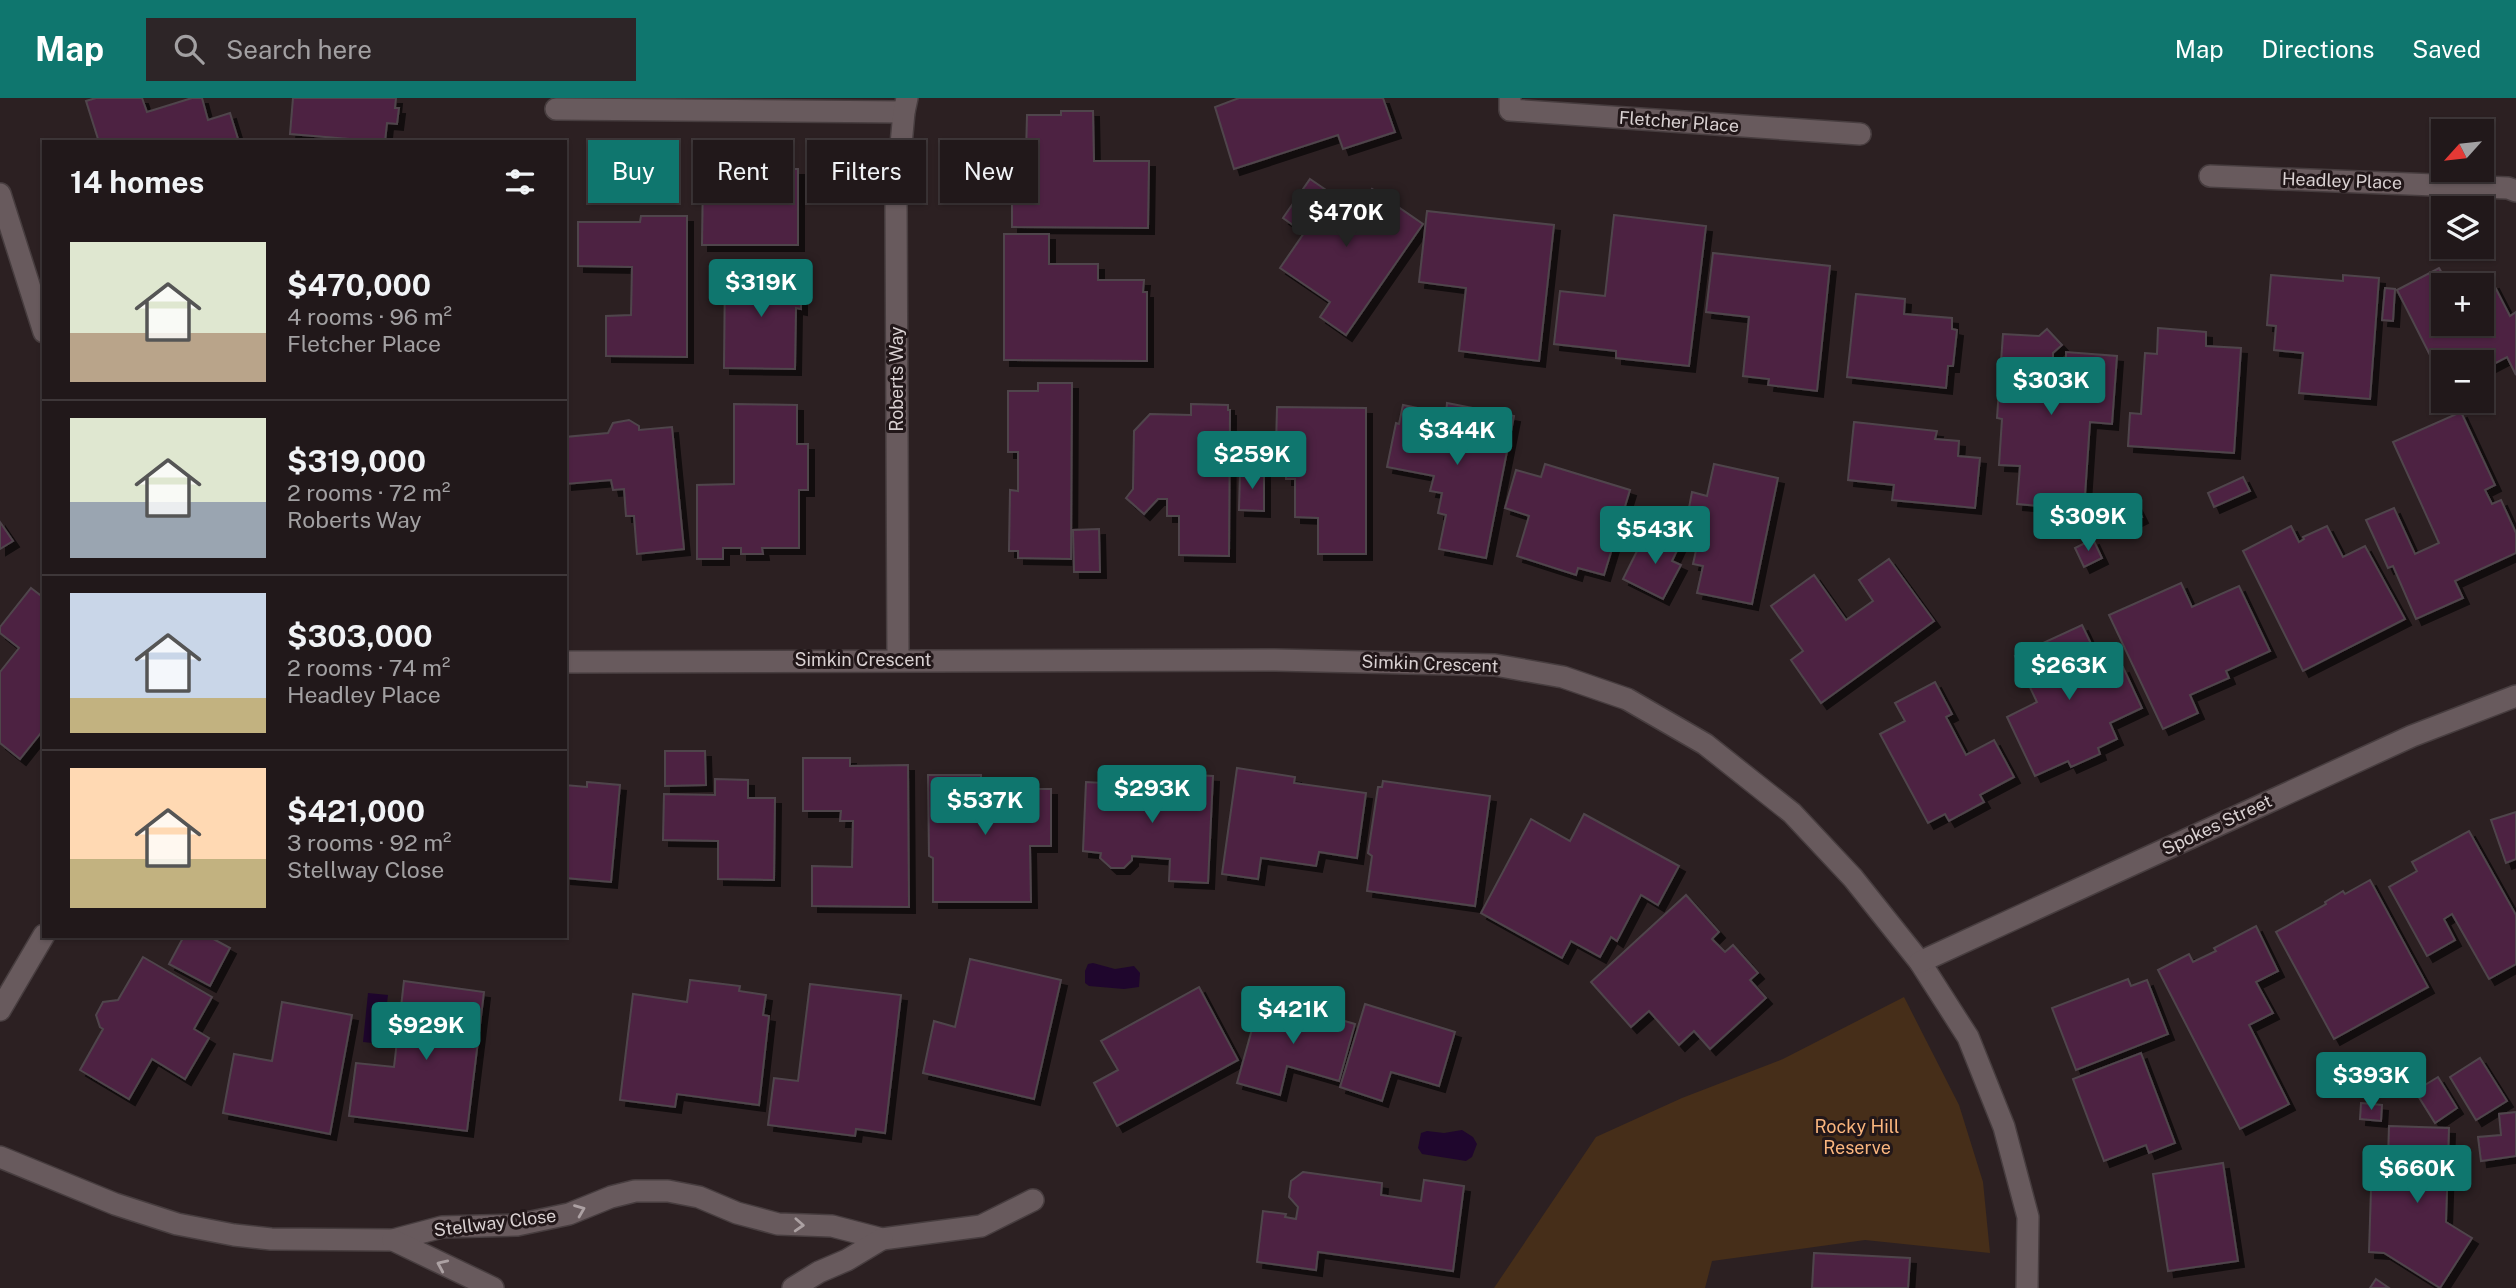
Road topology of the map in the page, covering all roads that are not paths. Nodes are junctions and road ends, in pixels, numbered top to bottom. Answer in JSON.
{"nodes":[{"id":1,"x":1510,"y":98,"type":"edge"},
{"id":2,"x":905,"y":105,"type":"edge"},
{"id":3,"x":556,"y":109,"type":"dead end"},
{"id":4,"x":1860,"y":134,"type":"dead end"},
{"id":5,"x":2210,"y":176,"type":"dead end"},
{"id":6,"x":2516,"y":191,"type":"edge"},
{"id":7,"x":0,"y":194,"type":"edge"},
{"id":8,"x":42,"y":326,"type":"edge"},
{"id":9,"x":898,"y":660,"type":"junction"},
{"id":10,"x":567,"y":662,"type":"edge"},
{"id":11,"x":2516,"y":696,"type":"edge"},
{"id":12,"x":42,"y":938,"type":"edge"},
{"id":13,"x":1920,"y":962,"type":"junction"},
{"id":14,"x":0,"y":1010,"type":"edge"},
{"id":15,"x":0,"y":1157,"type":"edge"},
{"id":16,"x":1032,"y":1200,"type":"dead end"},
{"id":17,"x":882,"y":1239,"type":"junction"},
{"id":18,"x":393,"y":1240,"type":"junction"},
{"id":19,"x":493,"y":1288,"type":"edge"},
{"id":20,"x":793,"y":1288,"type":"edge"},
{"id":21,"x":2027,"y":1288,"type":"edge"}],
"edges":[{"from":1,"to":4,"type":"street","name":"Fletcher Place"},
{"from":2,"to":3,"type":"street"},
{"from":2,"to":9,"type":"street","name":"Roberts Way"},
{"from":5,"to":6,"type":"street","name":"Headley Place"},
{"from":7,"to":8,"type":"street"},
{"from":9,"to":10,"type":"street","name":"Simkin Crescent"},
{"from":9,"to":13,"type":"street","name":"Simkin Crescent"},
{"from":11,"to":13,"type":"street","name":"Spokes Street"},
{"from":12,"to":14,"type":"street"},
{"from":13,"to":21,"type":"street","name":"Simkin Crescent"},
{"from":15,"to":18,"type":"street","name":"Stellway Close"},
{"from":16,"to":17,"type":"street","name":"Stellway Close"},
{"from":18,"to":17,"type":"street","name":"Stellway Close","one_way":true},
{"from":17,"to":20,"type":"street","name":"Stellway Close"},
{"from":19,"to":18,"type":"street","name":"Stellway Close","one_way":true}]}
